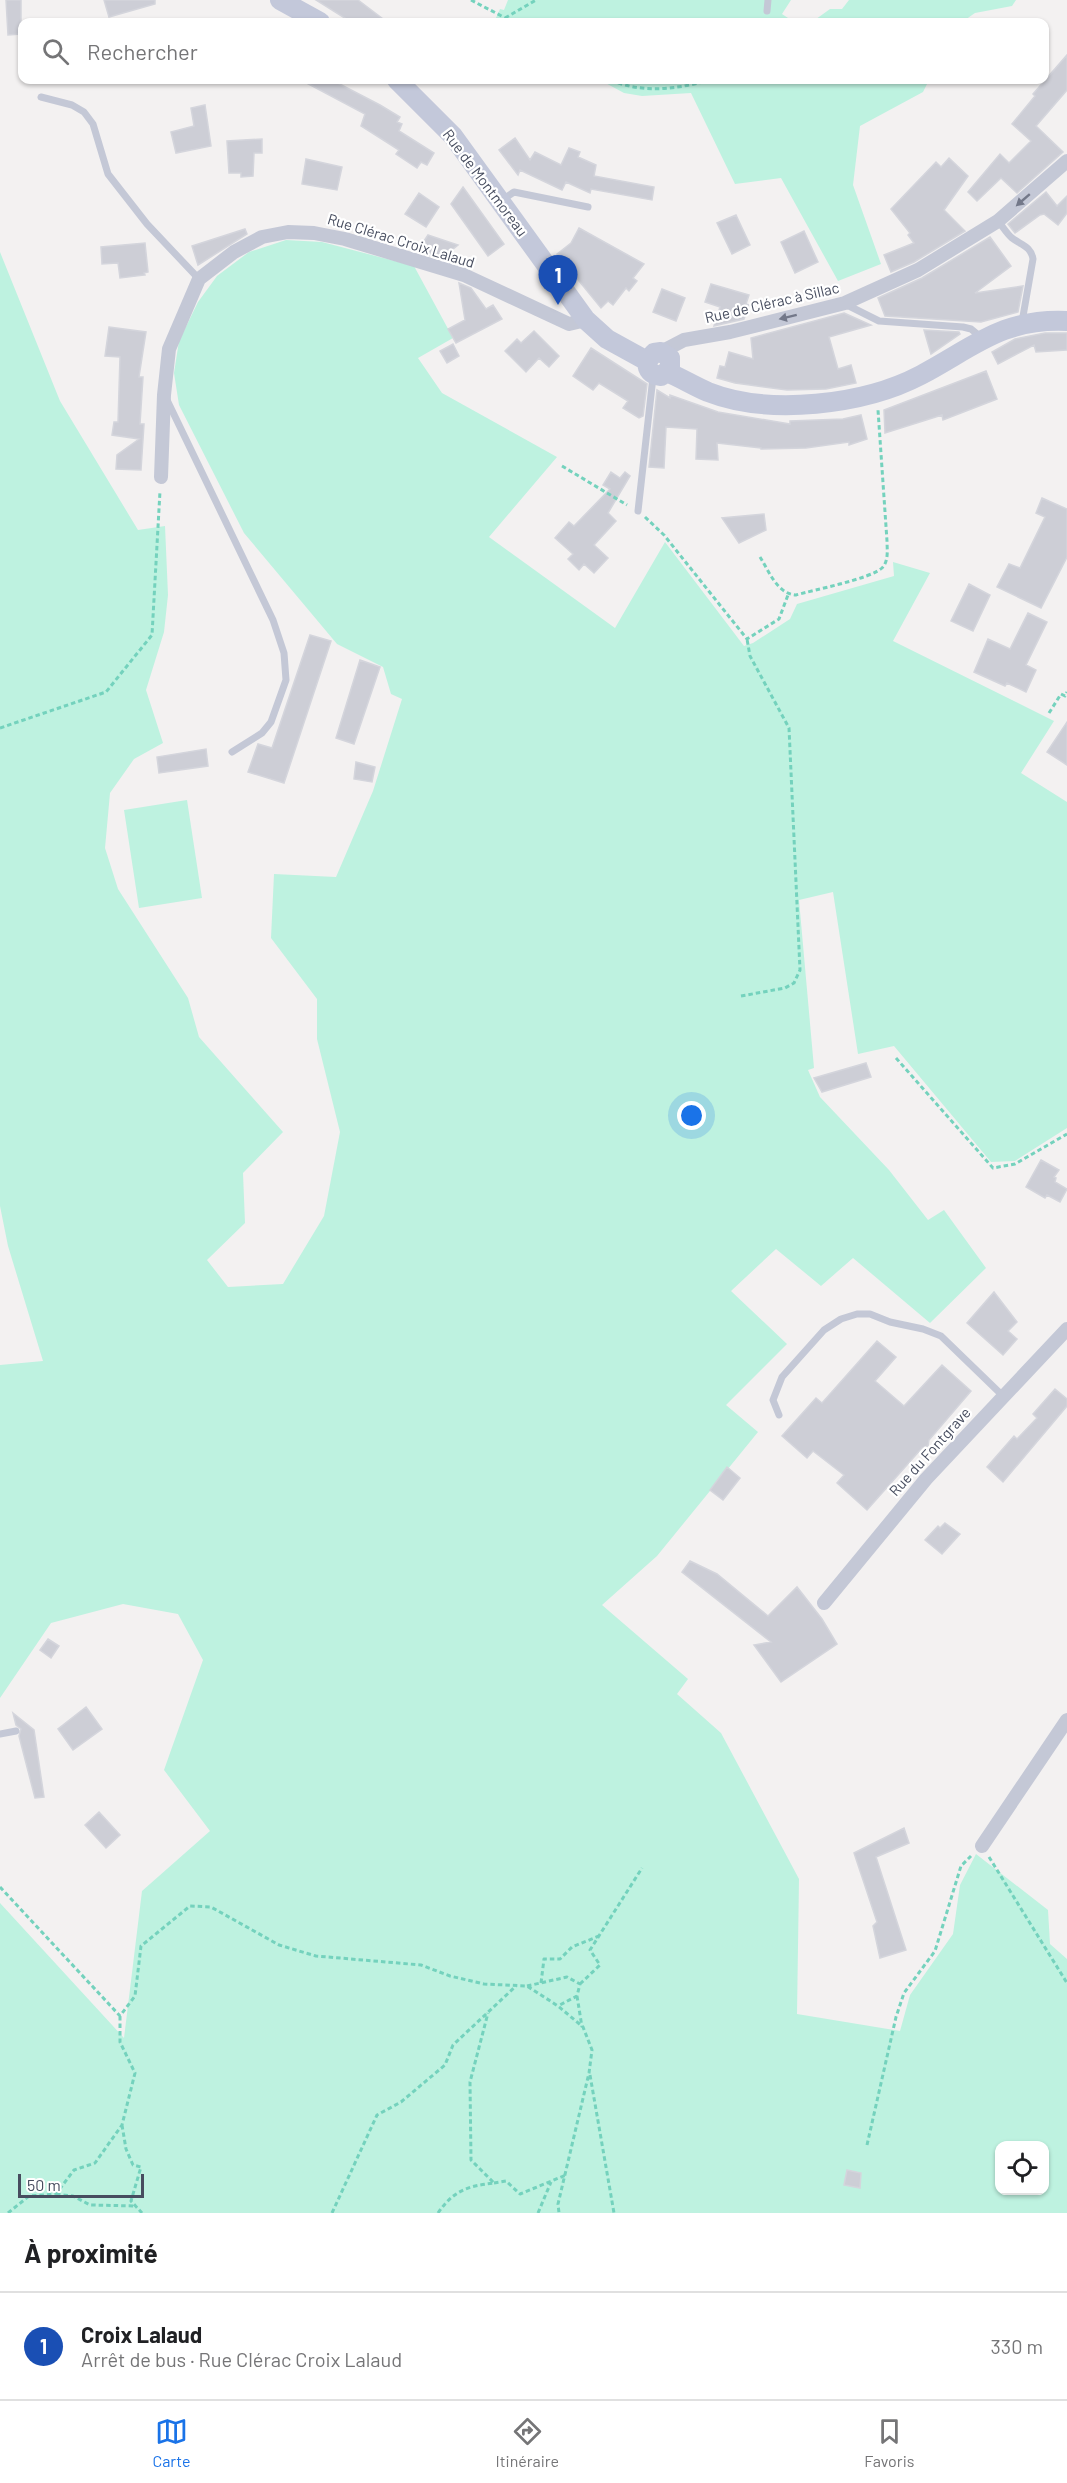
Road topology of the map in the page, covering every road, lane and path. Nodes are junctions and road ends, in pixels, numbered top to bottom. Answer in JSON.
{"nodes":[{"id":1,"x":280,"y":0,"type":"edge"},
{"id":2,"x":471,"y":0,"type":"edge"},
{"id":3,"x":536,"y":0,"type":"edge"},
{"id":4,"x":768,"y":0,"type":"edge"},
{"id":5,"x":767,"y":11,"type":"dead end"},
{"id":6,"x":313,"y":18,"type":"edge"},
{"id":7,"x":506,"y":18,"type":"joint"},
{"id":8,"x":401,"y":84,"type":"edge"},
{"id":9,"x":620,"y":84,"type":"edge"},
{"id":10,"x":688,"y":84,"type":"edge"},
{"id":11,"x":41,"y":97,"type":"dead end"},
{"id":12,"x":1067,"y":161,"type":"edge"},
{"id":13,"x":501,"y":201,"type":"junction"},
{"id":14,"x":588,"y":207,"type":"dead end"},
{"id":15,"x":998,"y":221,"type":"junction"},
{"id":16,"x":199,"y":279,"type":"junction"},
{"id":17,"x":845,"y":303,"type":"junction"},
{"id":18,"x":586,"y":320,"type":"junction"},
{"id":19,"x":1067,"y":321,"type":"edge"},
{"id":20,"x":1022,"y":324,"type":"junction"},
{"id":21,"x":982,"y":338,"type":"junction"},
{"id":22,"x":657,"y":365,"type":"junction"},
{"id":23,"x":876,"y":393,"type":"junction"},
{"id":24,"x":164,"y":395,"type":"junction"},
{"id":25,"x":562,"y":466,"type":"dead end"},
{"id":26,"x":161,"y":477,"type":"joint"},
{"id":27,"x":638,"y":511,"type":"junction"},
{"id":28,"x":760,"y":556,"type":"dead end"},
{"id":29,"x":788,"y":595,"type":"junction"},
{"id":30,"x":747,"y":639,"type":"junction"},
{"id":31,"x":1067,"y":692,"type":"edge"},
{"id":32,"x":1049,"y":713,"type":"dead end"},
{"id":33,"x":0,"y":728,"type":"edge"},
{"id":34,"x":232,"y":752,"type":"dead end"},
{"id":35,"x":741,"y":996,"type":"dead end"},
{"id":36,"x":896,"y":1058,"type":"dead end"},
{"id":37,"x":1067,"y":1134,"type":"edge"},
{"id":38,"x":1067,"y":1329,"type":"edge"},
{"id":39,"x":1003,"y":1396,"type":"junction"},
{"id":40,"x":779,"y":1415,"type":"dead end"},
{"id":41,"x":824,"y":1604,"type":"dead end"},
{"id":42,"x":1067,"y":1720,"type":"edge"},
{"id":43,"x":16,"y":1731,"type":"dead end"},
{"id":44,"x":0,"y":1734,"type":"edge"},
{"id":45,"x":982,"y":1846,"type":"junction"},
{"id":46,"x":642,"y":1868,"type":"dead end"},
{"id":47,"x":0,"y":1887,"type":"edge"},
{"id":48,"x":601,"y":1935,"type":"junction"},
{"id":49,"x":541,"y":1983,"type":"junction"},
{"id":50,"x":1067,"y":1983,"type":"edge"},
{"id":51,"x":580,"y":1984,"type":"junction"},
{"id":52,"x":516,"y":1986,"type":"junction"},
{"id":53,"x":528,"y":1986,"type":"junction"},
{"id":54,"x":577,"y":1996,"type":"junction"},
{"id":55,"x":558,"y":2006,"type":"junction"},
{"id":56,"x":489,"y":2011,"type":"junction"},
{"id":57,"x":120,"y":2016,"type":"junction"},
{"id":58,"x":583,"y":2027,"type":"junction"},
{"id":59,"x":590,"y":2073,"type":"junction"},
{"id":60,"x":122,"y":2125,"type":"junction"},
{"id":61,"x":867,"y":2145,"type":"dead end"},
{"id":62,"x":566,"y":2175,"type":"junction"},
{"id":63,"x":494,"y":2182,"type":"junction"},
{"id":64,"x":550,"y":2182,"type":"junction"},
{"id":65,"x":56,"y":2194,"type":"junction"},
{"id":66,"x":136,"y":2206,"type":"junction"},
{"id":67,"x":9,"y":2213,"type":"edge"},
{"id":68,"x":142,"y":2213,"type":"edge"},
{"id":69,"x":332,"y":2213,"type":"edge"},
{"id":70,"x":438,"y":2213,"type":"edge"},
{"id":71,"x":538,"y":2213,"type":"edge"},
{"id":72,"x":559,"y":2213,"type":"edge"},
{"id":73,"x":614,"y":2213,"type":"edge"}],
"edges":[{"from":1,"to":6,"type":"main road"},
{"from":2,"to":7,"type":"path"},
{"from":3,"to":7,"type":"path"},
{"from":4,"to":5,"type":"lane"},
{"from":8,"to":13,"type":"main road","name":"Rue de Montmoreau"},
{"from":9,"to":10,"type":"path"},
{"from":11,"to":16,"type":"lane"},
{"from":12,"to":15,"type":"street","name":"Rue de Clérac à Sillac","one_way":true},
{"from":13,"to":14,"type":"lane"},
{"from":13,"to":18,"type":"main road","name":"Rue de Montmoreau"},
{"from":15,"to":17,"type":"street","name":"Rue de Clérac à Sillac"},
{"from":15,"to":20,"type":"lane"},
{"from":16,"to":18,"type":"street","name":"Rue Clérac Croix Lalaud"},
{"from":16,"to":24,"type":"street","name":"Rue Clérac Croix Lalaud"},
{"from":17,"to":21,"type":"lane"},
{"from":17,"to":22,"type":"street","name":"Rue de Clérac à Sillac","one_way":true},
{"from":18,"to":22,"type":"main road","name":"Rue de Montmoreau"},
{"from":19,"to":20,"type":"main road","name":"Rue de Montmoreau"},
{"from":20,"to":21,"type":"main road","name":"Rue de Montmoreau"},
{"from":21,"to":23,"type":"main road","name":"Rue de Montmoreau"},
{"from":22,"to":23,"type":"main road","name":"Rue de Montmoreau"},
{"from":22,"to":27,"type":"lane"},
{"from":23,"to":29,"type":"path"},
{"from":24,"to":26,"type":"street","name":"Rue Clérac Croix Lalaud"},
{"from":24,"to":34,"type":"lane"},
{"from":25,"to":27,"type":"path"},
{"from":26,"to":33,"type":"path"},
{"from":27,"to":30,"type":"path"},
{"from":28,"to":29,"type":"path"},
{"from":29,"to":30,"type":"path"},
{"from":30,"to":35,"type":"path"},
{"from":31,"to":32,"type":"path"},
{"from":36,"to":37,"type":"path"},
{"from":38,"to":39,"type":"street","name":"Rue du Fontgrave"},
{"from":39,"to":40,"type":"lane"},
{"from":39,"to":41,"type":"street","name":"Rue du Fontgrave"},
{"from":42,"to":45,"type":"street"},
{"from":43,"to":44,"type":"lane"},
{"from":45,"to":50,"type":"path"},
{"from":45,"to":61,"type":"path"},
{"from":46,"to":48,"type":"path"},
{"from":47,"to":57,"type":"path"},
{"from":48,"to":49,"type":"path"},
{"from":48,"to":51,"type":"path"},
{"from":49,"to":51,"type":"path"},
{"from":49,"to":53,"type":"path"},
{"from":51,"to":54,"type":"path"},
{"from":52,"to":53,"type":"path"},
{"from":52,"to":56,"type":"path"},
{"from":52,"to":57,"type":"path"},
{"from":53,"to":55,"type":"path"},
{"from":54,"to":55,"type":"path"},
{"from":54,"to":58,"type":"path"},
{"from":55,"to":58,"type":"path"},
{"from":56,"to":63,"type":"path"},
{"from":56,"to":69,"type":"path"},
{"from":57,"to":60,"type":"path"},
{"from":58,"to":59,"type":"path"},
{"from":59,"to":62,"type":"path"},
{"from":59,"to":73,"type":"path"},
{"from":60,"to":65,"type":"path"},
{"from":60,"to":66,"type":"path"},
{"from":62,"to":64,"type":"path"},
{"from":62,"to":72,"type":"path"},
{"from":63,"to":64,"type":"path"},
{"from":63,"to":70,"type":"path"},
{"from":64,"to":71,"type":"path"},
{"from":65,"to":66,"type":"path"},
{"from":65,"to":67,"type":"path"},
{"from":66,"to":68,"type":"path"}]}
